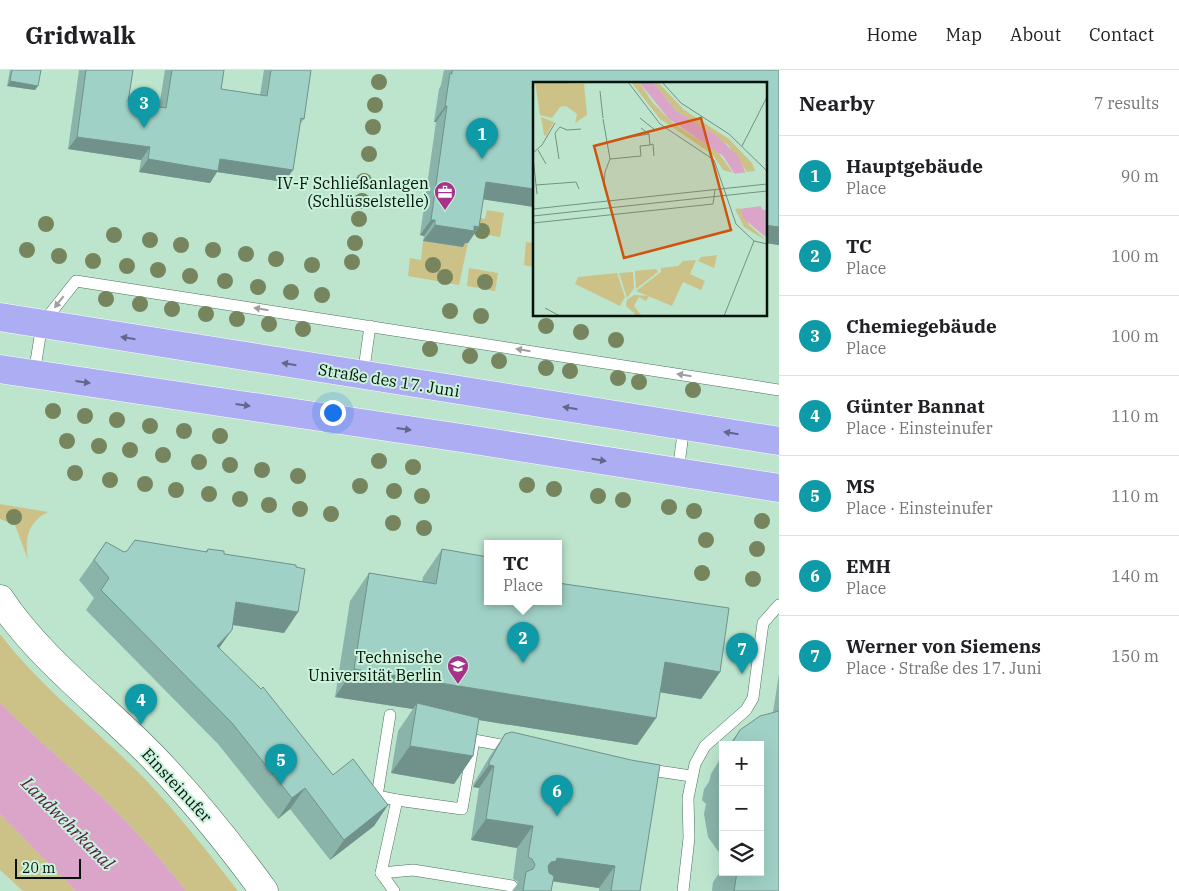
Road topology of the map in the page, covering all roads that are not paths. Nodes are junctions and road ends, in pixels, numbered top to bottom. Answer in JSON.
{"nodes":[{"id":1,"x":0,"y":318,"type":"edge"},
{"id":2,"x":42,"y":324,"type":"junction"},
{"id":3,"x":370,"y":326,"type":"junction"},
{"id":4,"x":0,"y":369,"type":"edge"},
{"id":5,"x":34,"y":374,"type":"junction"},
{"id":6,"x":363,"y":376,"type":"junction"},
{"id":7,"x":779,"y":390,"type":"edge"},
{"id":8,"x":684,"y":426,"type":"junction"},
{"id":9,"x":779,"y":440,"type":"edge"},
{"id":10,"x":678,"y":472,"type":"junction"},
{"id":11,"x":779,"y":488,"type":"edge"},
{"id":12,"x":0,"y":599,"type":"edge"},
{"id":13,"x":779,"y":605,"type":"edge"},
{"id":14,"x":390,"y":715,"type":"dead end"},
{"id":15,"x":521,"y":748,"type":"edge"},
{"id":16,"x":634,"y":767,"type":"edge"},
{"id":17,"x":691,"y":776,"type":"junction"},
{"id":18,"x":397,"y":800,"type":"junction"},
{"id":19,"x":381,"y":873,"type":"junction"},
{"id":20,"x":512,"y":886,"type":"dead end"},
{"id":21,"x":264,"y":891,"type":"edge"},
{"id":22,"x":394,"y":891,"type":"edge"},
{"id":23,"x":683,"y":891,"type":"edge"}],
"edges":[{"from":1,"to":2,"type":"main road","name":"Straße des 17. Juni"},
{"from":3,"to":2,"type":"lane","one_way":true},
{"from":2,"to":5,"type":"lane"},
{"from":6,"to":2,"type":"main road","name":"Straße des 17. Juni","one_way":true},
{"from":3,"to":6,"type":"lane"},
{"from":7,"to":3,"type":"lane","one_way":true},
{"from":4,"to":5,"type":"main road"},
{"from":5,"to":10,"type":"main road","one_way":true},
{"from":8,"to":6,"type":"main road","name":"Straße des 17. Juni","one_way":true},
{"from":9,"to":8,"type":"main road","name":"Straße des 17. Juni","one_way":true},
{"from":8,"to":10,"type":"lane"},
{"from":10,"to":11,"type":"main road"},
{"from":12,"to":21,"type":"street","name":"Einsteinufer"},
{"from":13,"to":17,"type":"lane"},
{"from":14,"to":18,"type":"lane"},
{"from":15,"to":18,"type":"lane"},
{"from":16,"to":17,"type":"lane"},
{"from":17,"to":23,"type":"lane"},
{"from":18,"to":19,"type":"lane"},
{"from":19,"to":20,"type":"lane"},
{"from":19,"to":22,"type":"lane"}]}
